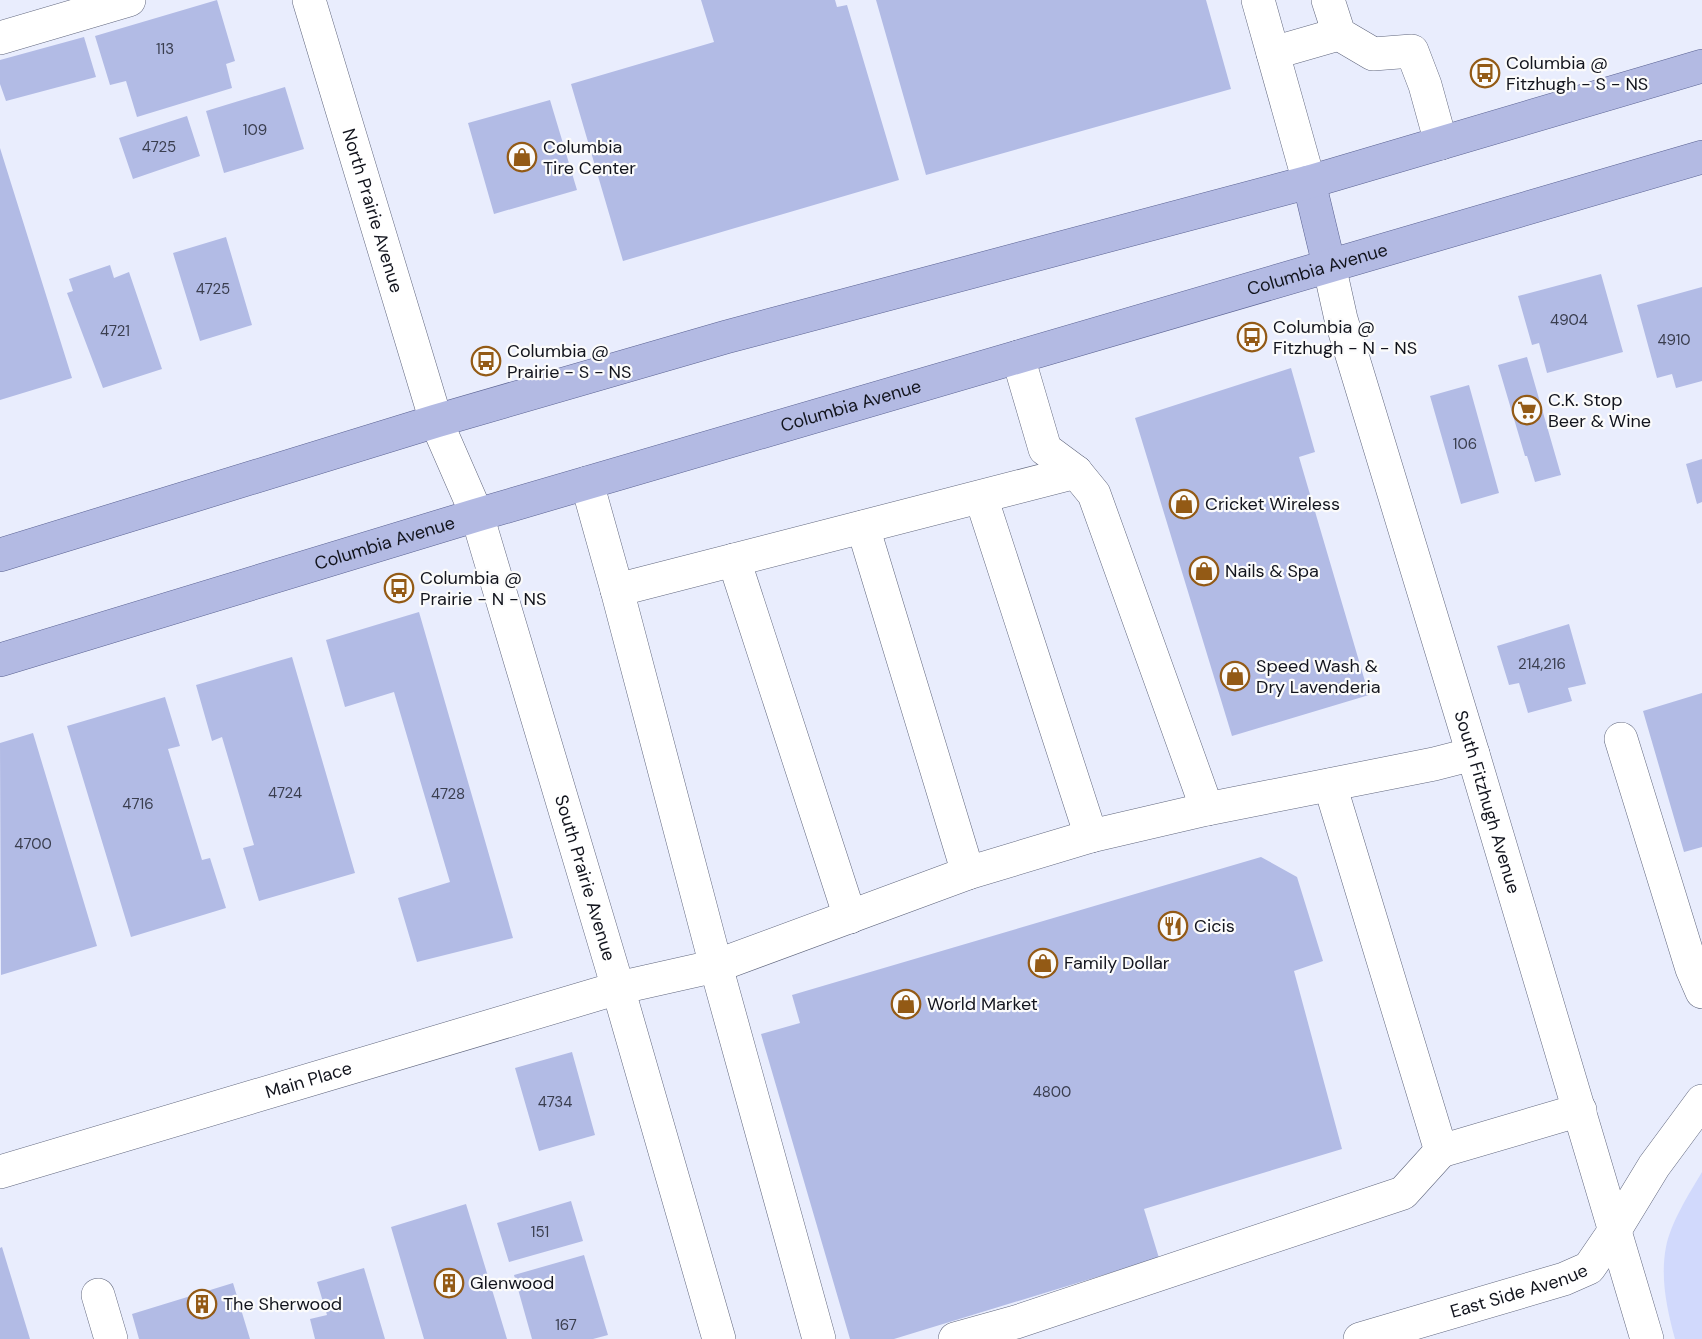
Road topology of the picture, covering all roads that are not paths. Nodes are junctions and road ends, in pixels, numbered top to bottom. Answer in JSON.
{"nodes":[{"id":1,"x":129,"y":0,"type":"edge"},
{"id":2,"x":309,"y":0,"type":"edge"},
{"id":3,"x":1258,"y":0,"type":"edge"},
{"id":4,"x":1328,"y":0,"type":"edge"},
{"id":5,"x":1340,"y":34,"type":"junction"},
{"id":6,"x":0,"y":38,"type":"edge"},
{"id":7,"x":1273,"y":53,"type":"junction"},
{"id":8,"x":1702,"y":66,"type":"edge"},
{"id":9,"x":1441,"y":143,"type":"junction"},
{"id":10,"x":1702,"y":157,"type":"edge"},
{"id":11,"x":1309,"y":182,"type":"junction"},
{"id":12,"x":1329,"y":265,"type":"junction"},
{"id":13,"x":1018,"y":357,"type":"junction"},
{"id":14,"x":436,"y":421,"type":"junction"},
{"id":15,"x":1077,"y":472,"type":"junction"},
{"id":16,"x":587,"y":483,"type":"junction"},
{"id":17,"x":981,"y":497,"type":"junction"},
{"id":18,"x":477,"y":515,"type":"junction"},
{"id":19,"x":863,"y":527,"type":"junction"},
{"id":20,"x":0,"y":555,"type":"edge"},
{"id":21,"x":734,"y":560,"type":"junction"},
{"id":22,"x":617,"y":590,"type":"junction"},
{"id":23,"x":0,"y":660,"type":"edge"},
{"id":24,"x":1622,"y":739,"type":"dead end"},
{"id":25,"x":1473,"y":754,"type":"junction"},
{"id":26,"x":1330,"y":785,"type":"junction"},
{"id":27,"x":1207,"y":809,"type":"junction"},
{"id":28,"x":1091,"y":836,"type":"junction"},
{"id":29,"x":968,"y":873,"type":"junction"},
{"id":30,"x":850,"y":917,"type":"junction"},
{"id":31,"x":716,"y":966,"type":"junction"},
{"id":32,"x":618,"y":988,"type":"junction"},
{"id":33,"x":1702,"y":992,"type":"edge"},
{"id":34,"x":1702,"y":1101,"type":"edge"},
{"id":35,"x":1580,"y":1110,"type":"junction"},
{"id":36,"x":1441,"y":1151,"type":"junction"},
{"id":37,"x":0,"y":1172,"type":"edge"},
{"id":38,"x":1615,"y":1230,"type":"junction"},
{"id":39,"x":98,"y":1295,"type":"dead end"},
{"id":40,"x":111,"y":1339,"type":"edge"},
{"id":41,"x":719,"y":1339,"type":"edge"},
{"id":42,"x":819,"y":1339,"type":"edge"},
{"id":43,"x":955,"y":1339,"type":"edge"},
{"id":44,"x":1360,"y":1339,"type":"edge"},
{"id":45,"x":1647,"y":1339,"type":"edge"}],
"edges":[{"from":1,"to":6,"type":"street"},
{"from":2,"to":14,"type":"street","name":"North Prairie Avenue"},
{"from":3,"to":7,"type":"street"},
{"from":4,"to":5,"type":"street"},
{"from":5,"to":7,"type":"street"},
{"from":5,"to":9,"type":"street"},
{"from":7,"to":11,"type":"street"},
{"from":8,"to":9,"type":"main road"},
{"from":9,"to":11,"type":"main road"},
{"from":10,"to":12,"type":"main road","name":"Columbia Avenue"},
{"from":11,"to":12,"type":"main road"},
{"from":11,"to":14,"type":"main road"},
{"from":12,"to":13,"type":"main road","name":"Columbia Avenue"},
{"from":12,"to":25,"type":"street","name":"South Fitzhugh Avenue"},
{"from":13,"to":15,"type":"street"},
{"from":13,"to":16,"type":"main road","name":"Columbia Avenue"},
{"from":14,"to":18,"type":"street","name":"South Prairie Avenue"},
{"from":14,"to":20,"type":"main road"},
{"from":15,"to":17,"type":"street"},
{"from":15,"to":27,"type":"street"},
{"from":16,"to":18,"type":"main road","name":"Columbia Avenue"},
{"from":16,"to":22,"type":"street"},
{"from":17,"to":19,"type":"street"},
{"from":17,"to":28,"type":"street"},
{"from":18,"to":23,"type":"main road","name":"Columbia Avenue"},
{"from":18,"to":32,"type":"street","name":"South Prairie Avenue"},
{"from":19,"to":21,"type":"street"},
{"from":19,"to":29,"type":"street"},
{"from":21,"to":22,"type":"street"},
{"from":21,"to":30,"type":"street"},
{"from":22,"to":31,"type":"street"},
{"from":24,"to":33,"type":"street"},
{"from":25,"to":26,"type":"street","name":"Main Place"},
{"from":25,"to":35,"type":"street","name":"South Fitzhugh Avenue"},
{"from":26,"to":27,"type":"street","name":"Main Place"},
{"from":26,"to":36,"type":"street"},
{"from":27,"to":28,"type":"street","name":"Main Place"},
{"from":28,"to":29,"type":"street","name":"Main Place"},
{"from":29,"to":30,"type":"street","name":"Main Place"},
{"from":30,"to":31,"type":"street","name":"Main Place"},
{"from":31,"to":32,"type":"street","name":"Main Place"},
{"from":31,"to":42,"type":"street"},
{"from":32,"to":37,"type":"street","name":"Main Place"},
{"from":32,"to":41,"type":"street","name":"South Prairie Avenue"},
{"from":34,"to":38,"type":"street","name":"East Side Avenue"},
{"from":35,"to":36,"type":"street"},
{"from":35,"to":38,"type":"street","name":"South Fitzhugh Avenue"},
{"from":36,"to":43,"type":"street"},
{"from":38,"to":44,"type":"street","name":"East Side Avenue"},
{"from":38,"to":45,"type":"street","name":"South Fitzhugh Avenue"},
{"from":39,"to":40,"type":"street"}]}
